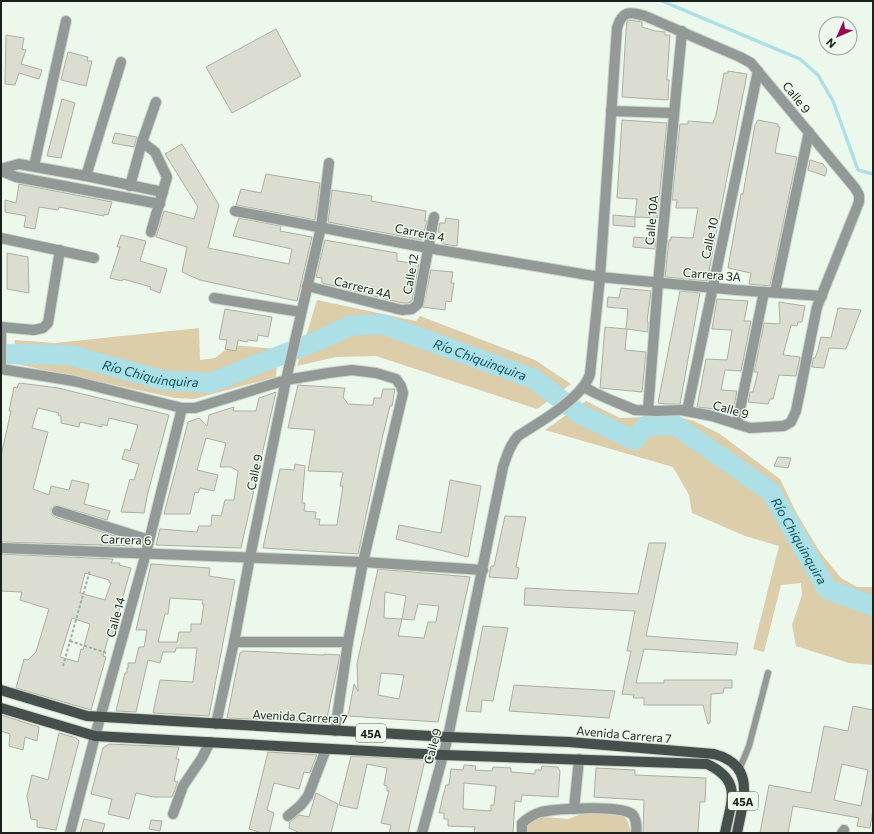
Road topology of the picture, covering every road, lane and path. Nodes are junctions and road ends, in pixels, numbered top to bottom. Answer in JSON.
{"nodes":[{"id":1,"x":66,"y":22,"type":"dead end"},
{"id":2,"x":682,"y":32,"type":"junction"},
{"id":3,"x":121,"y":62,"type":"dead end"},
{"id":4,"x":758,"y":71,"type":"junction"},
{"id":5,"x":156,"y":102,"type":"dead end"},
{"id":6,"x":611,"y":111,"type":"junction"},
{"id":7,"x":674,"y":113,"type":"junction"},
{"id":8,"x":809,"y":132,"type":"junction"},
{"id":9,"x":142,"y":142,"type":"junction"},
{"id":10,"x":329,"y":163,"type":"dead end"},
{"id":11,"x":34,"y":166,"type":"junction"},
{"id":12,"x":1,"y":170,"type":"edge"},
{"id":13,"x":86,"y":176,"type":"junction"},
{"id":14,"x":130,"y":186,"type":"junction"},
{"id":15,"x":163,"y":192,"type":"junction"},
{"id":16,"x":160,"y":204,"type":"junction"},
{"id":17,"x":235,"y":211,"type":"dead end"},
{"id":18,"x":434,"y":217,"type":"dead end"},
{"id":19,"x":321,"y":227,"type":"junction"},
{"id":20,"x":151,"y":232,"type":"dead end"},
{"id":21,"x":1,"y":238,"type":"edge"},
{"id":22,"x":428,"y":248,"type":"junction"},
{"id":23,"x":60,"y":250,"type":"junction"},
{"id":24,"x":94,"y":258,"type":"dead end"},
{"id":25,"x":600,"y":277,"type":"junction"},
{"id":26,"x":658,"y":283,"type":"junction"},
{"id":27,"x":308,"y":286,"type":"junction"},
{"id":28,"x":712,"y":287,"type":"junction"},
{"id":29,"x":764,"y":292,"type":"junction"},
{"id":30,"x":775,"y":292,"type":"junction"},
{"id":31,"x":822,"y":296,"type":"junction"},
{"id":32,"x":214,"y":298,"type":"dead end"},
{"id":33,"x":412,"y":310,"type":"joint"},
{"id":34,"x":301,"y":312,"type":"junction"},
{"id":35,"x":1,"y":327,"type":"edge"},
{"id":36,"x":1,"y":332,"type":"edge"},
{"id":37,"x":2,"y":345,"type":"edge"},
{"id":38,"x":1,"y":362,"type":"edge"},
{"id":39,"x":1,"y":369,"type":"edge"},
{"id":40,"x":286,"y":380,"type":"junction"},
{"id":41,"x":581,"y":391,"type":"junction"},
{"id":42,"x":182,"y":408,"type":"junction"},
{"id":43,"x":648,"y":410,"type":"junction"},
{"id":44,"x":687,"y":411,"type":"junction"},
{"id":45,"x":737,"y":424,"type":"junction"},
{"id":46,"x":56,"y":511,"type":"dead end"},
{"id":47,"x":149,"y":540,"type":"junction"},
{"id":48,"x":1,"y":548,"type":"edge"},
{"id":49,"x":146,"y":553,"type":"junction"},
{"id":50,"x":250,"y":557,"type":"junction"},
{"id":51,"x":363,"y":562,"type":"junction"},
{"id":52,"x":90,"y":570,"type":"dead end"},
{"id":53,"x":483,"y":570,"type":"junction"},
{"id":54,"x":70,"y":641,"type":"junction"},
{"id":55,"x":234,"y":642,"type":"junction"},
{"id":56,"x":348,"y":642,"type":"junction"},
{"id":57,"x":117,"y":657,"type":"junction"},
{"id":58,"x":63,"y":666,"type":"dead end"},
{"id":59,"x":768,"y":674,"type":"dead end"},
{"id":60,"x":1,"y":690,"type":"edge"},
{"id":61,"x":1,"y":708,"type":"edge"},
{"id":62,"x":101,"y":717,"type":"junction"},
{"id":63,"x":216,"y":724,"type":"junction"},
{"id":64,"x":335,"y":731,"type":"junction"},
{"id":65,"x":95,"y":736,"type":"junction"},
{"id":66,"x":448,"y":738,"type":"junction"},
{"id":67,"x":210,"y":742,"type":"junction"},
{"id":68,"x":326,"y":749,"type":"junction"},
{"id":69,"x":443,"y":755,"type":"junction"},
{"id":70,"x":579,"y":759,"type":"junction"},
{"id":71,"x":739,"y":770,"type":"junction"},
{"id":72,"x":574,"y":809,"type":"junction"},
{"id":73,"x":173,"y":814,"type":"dead end"},
{"id":74,"x":288,"y":816,"type":"dead end"},
{"id":75,"x":70,"y":833,"type":"edge"},
{"id":76,"x":422,"y":833,"type":"edge"},
{"id":77,"x":522,"y":833,"type":"edge"},
{"id":78,"x":636,"y":833,"type":"edge"},
{"id":79,"x":725,"y":833,"type":"edge"},
{"id":80,"x":737,"y":833,"type":"edge"}],
"edges":[{"from":1,"to":11,"type":"street"},
{"from":2,"to":4,"type":"street","name":"Calle 9"},
{"from":2,"to":6,"type":"street","name":"Calle 9"},
{"from":2,"to":7,"type":"street","name":"Calle 10A"},
{"from":3,"to":13,"type":"street"},
{"from":4,"to":8,"type":"street","name":"Calle 9"},
{"from":4,"to":28,"type":"street","name":"Calle 10"},
{"from":5,"to":9,"type":"street"},
{"from":6,"to":7,"type":"street"},
{"from":6,"to":25,"type":"street","name":"Calle 9"},
{"from":7,"to":26,"type":"street","name":"Calle 10A"},
{"from":8,"to":30,"type":"street"},
{"from":8,"to":31,"type":"street","name":"Calle 9"},
{"from":9,"to":14,"type":"street"},
{"from":9,"to":15,"type":"street"},
{"from":10,"to":19,"type":"street","name":"Calle 9"},
{"from":11,"to":12,"type":"street"},
{"from":11,"to":13,"type":"street"},
{"from":12,"to":16,"type":"street"},
{"from":13,"to":14,"type":"street"},
{"from":14,"to":15,"type":"street"},
{"from":15,"to":16,"type":"street"},
{"from":16,"to":20,"type":"street"},
{"from":17,"to":19,"type":"street","name":"Carrera 4"},
{"from":18,"to":22,"type":"street","name":"Calle 12"},
{"from":19,"to":22,"type":"street","name":"Carrera 4"},
{"from":19,"to":27,"type":"street","name":"Calle 9"},
{"from":21,"to":23,"type":"street"},
{"from":22,"to":25,"type":"street","name":"Carrera 4"},
{"from":22,"to":33,"type":"street","name":"Calle 12"},
{"from":23,"to":24,"type":"street"},
{"from":23,"to":35,"type":"street"},
{"from":25,"to":26,"type":"street","name":"Carrera 3A"},
{"from":25,"to":41,"type":"street","name":"Calle 9"},
{"from":26,"to":28,"type":"street","name":"Carrera 3A"},
{"from":26,"to":43,"type":"street","name":"Calle 10A"},
{"from":27,"to":33,"type":"street","name":"Carrera 4A"},
{"from":27,"to":34,"type":"street","name":"Calle 9"},
{"from":28,"to":29,"type":"street","name":"Carrera 3A"},
{"from":28,"to":44,"type":"street","name":"Calle 10"},
{"from":29,"to":30,"type":"street","name":"Carrera 3A"},
{"from":29,"to":45,"type":"street"},
{"from":30,"to":31,"type":"street","name":"Carrera 3A"},
{"from":31,"to":45,"type":"street","name":"Calle 9"},
{"from":32,"to":34,"type":"street"},
{"from":34,"to":40,"type":"street","name":"Calle 9"},
{"from":36,"to":37,"type":"street"},
{"from":37,"to":38,"type":"street"},
{"from":39,"to":42,"type":"street"},
{"from":40,"to":42,"type":"street"},
{"from":40,"to":50,"type":"street","name":"Calle 9"},
{"from":40,"to":51,"type":"street"},
{"from":41,"to":43,"type":"street","name":"Calle 9"},
{"from":41,"to":53,"type":"street","name":"Calle 9"},
{"from":42,"to":47,"type":"street","name":"Calle 14"},
{"from":43,"to":44,"type":"street","name":"Calle 9"},
{"from":44,"to":45,"type":"street","name":"Calle 9"},
{"from":46,"to":47,"type":"street"},
{"from":47,"to":49,"type":"street","name":"Calle 14"},
{"from":48,"to":49,"type":"street","name":"Carrera 6"},
{"from":49,"to":50,"type":"street","name":"Carrera 6"},
{"from":49,"to":57,"type":"street","name":"Calle 14"},
{"from":50,"to":51,"type":"street"},
{"from":50,"to":55,"type":"street","name":"Calle 9"},
{"from":51,"to":53,"type":"street"},
{"from":51,"to":56,"type":"street"},
{"from":52,"to":54,"type":"path"},
{"from":53,"to":66,"type":"street","name":"Calle 9"},
{"from":54,"to":57,"type":"path"},
{"from":54,"to":58,"type":"path"},
{"from":55,"to":56,"type":"street"},
{"from":55,"to":63,"type":"street","name":"Calle 9"},
{"from":56,"to":64,"type":"street"},
{"from":57,"to":62,"type":"street","name":"Calle 14"},
{"from":59,"to":71,"type":"lane"},
{"from":60,"to":62,"type":"main road","name":"Avenida Carrera 7","number":"45A"},
{"from":61,"to":65,"type":"main road","name":"Avenida Carrera 7","number":"45A"},
{"from":62,"to":63,"type":"main road","name":"Avenida Carrera 7","number":"45A"},
{"from":62,"to":65,"type":"street","name":"Calle 14"},
{"from":63,"to":64,"type":"main road","name":"Avenida Carrera 7","number":"45A"},
{"from":64,"to":66,"type":"main road","name":"Avenida Carrera 7","number":"45A"},
{"from":65,"to":67,"type":"main road","name":"Avenida Carrera 7","number":"45A"},
{"from":65,"to":75,"type":"street","name":"Calle 14"},
{"from":66,"to":69,"type":"street","name":"Calle 9"},
{"from":66,"to":71,"type":"main road","name":"Avenida Carrera 7","number":"45A"},
{"from":67,"to":68,"type":"main road","name":"Avenida Carrera 7","number":"45A"},
{"from":67,"to":73,"type":"street"},
{"from":68,"to":69,"type":"main road","name":"Avenida Carrera 7","number":"45A"},
{"from":68,"to":74,"type":"street"},
{"from":69,"to":70,"type":"main road","name":"Avenida Carrera 7","number":"45A"},
{"from":69,"to":76,"type":"street","name":"Calle 9"},
{"from":70,"to":72,"type":"street"},
{"from":70,"to":79,"type":"main road","name":"Avenida Carrera 7","number":"45A"},
{"from":71,"to":80,"type":"main road","number":"45A"},
{"from":72,"to":77,"type":"street"},
{"from":72,"to":78,"type":"street"}]}
